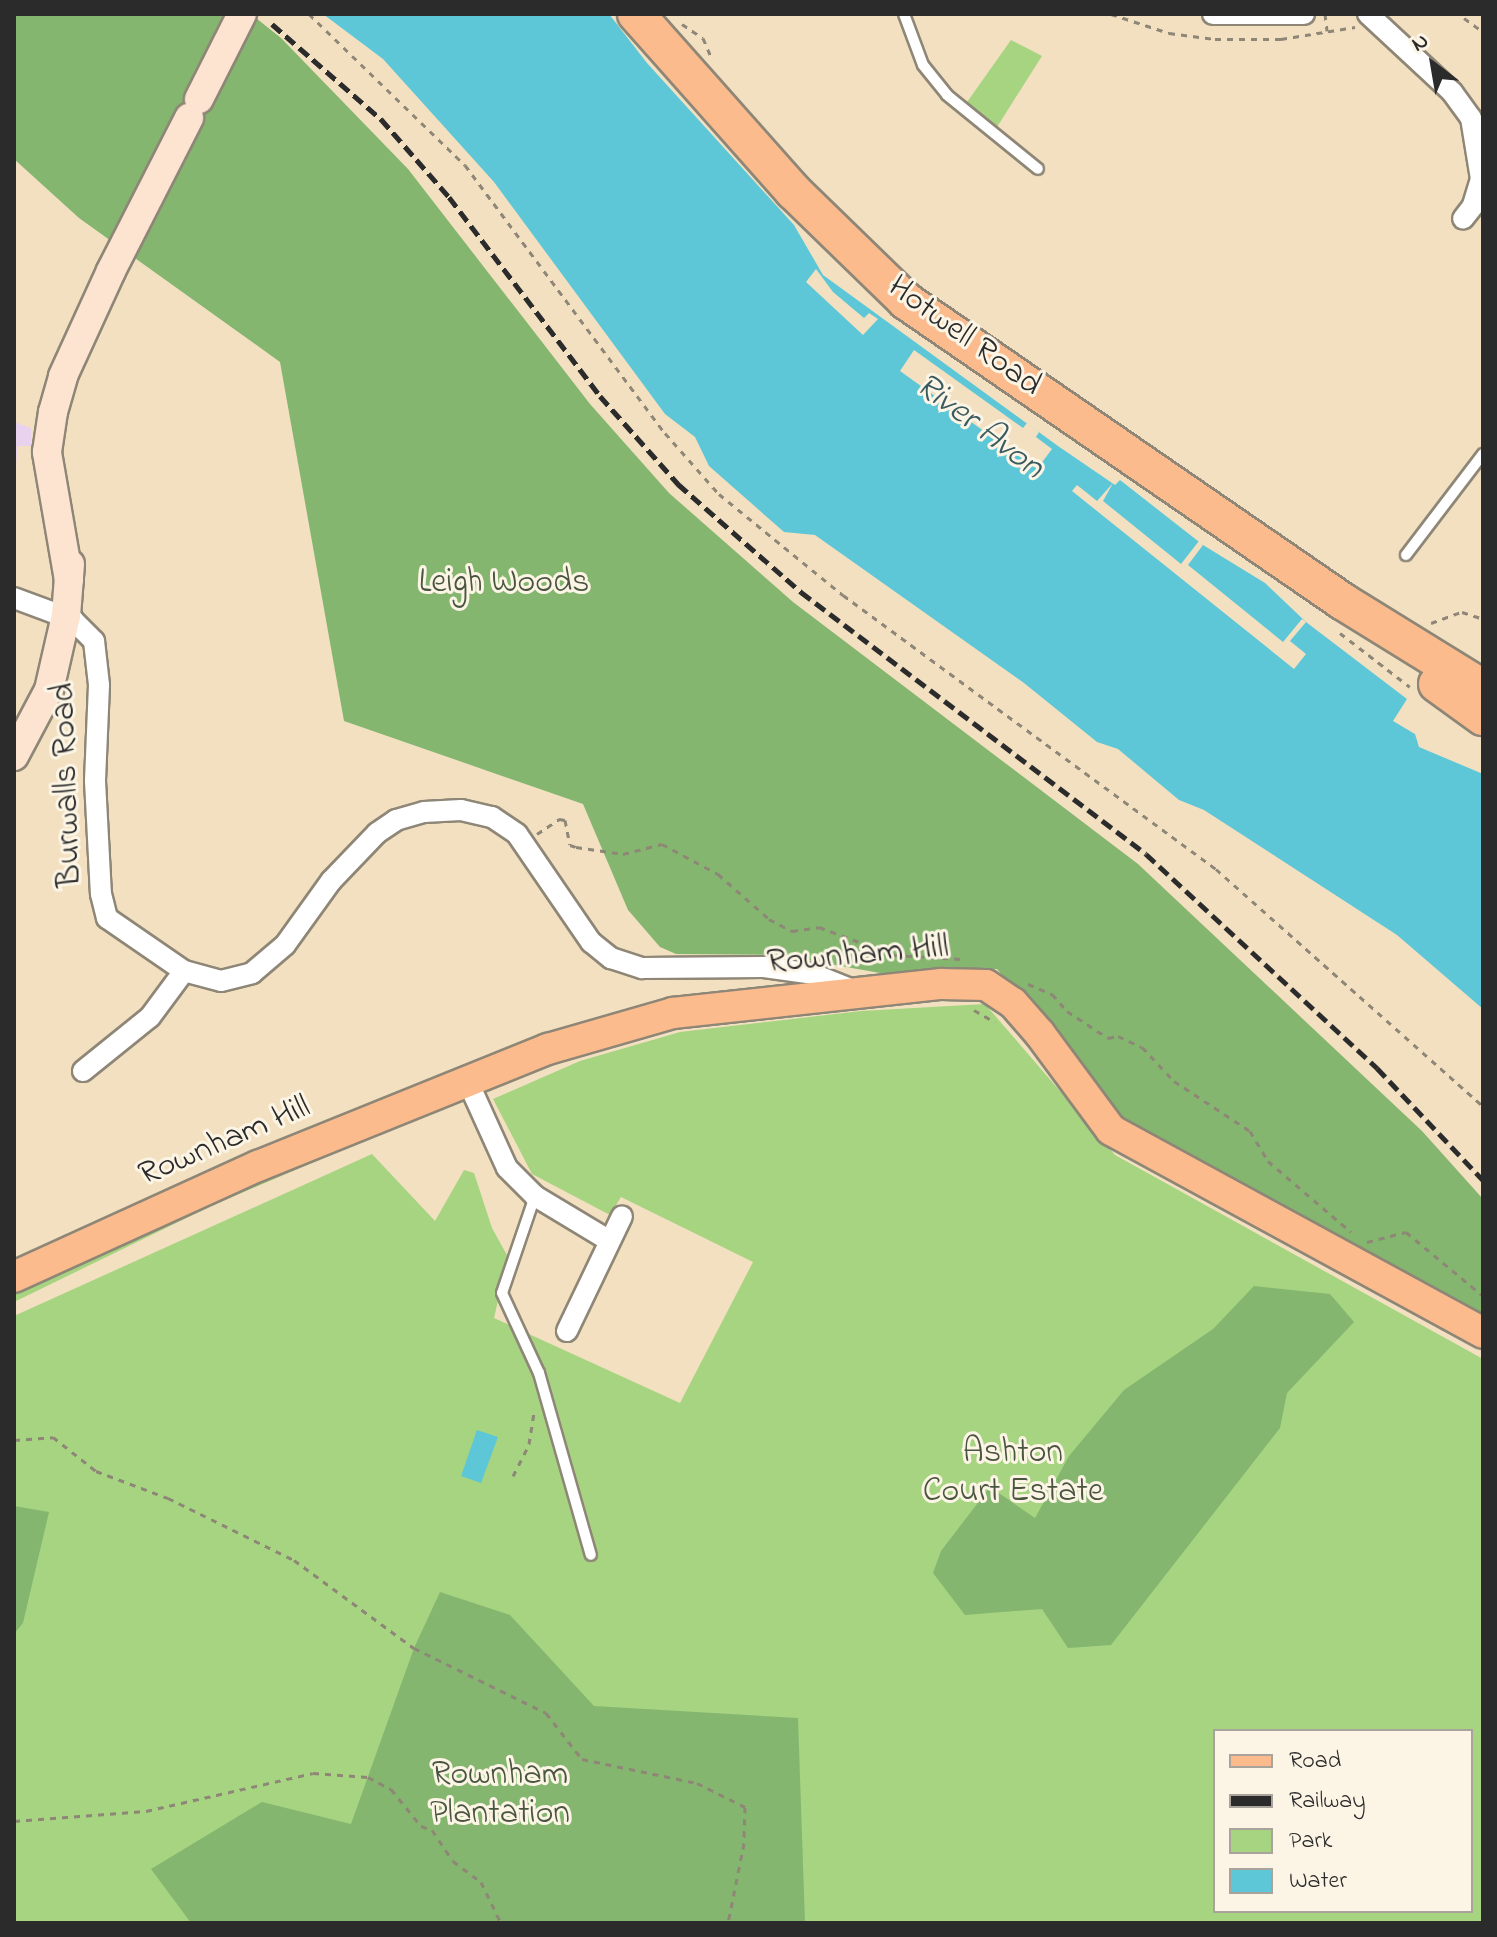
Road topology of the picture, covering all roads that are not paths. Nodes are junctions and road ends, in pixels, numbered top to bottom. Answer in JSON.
{"nodes":[{"id":1,"x":242,"y":14,"type":"edge"},
{"id":2,"x":636,"y":14,"type":"edge"},
{"id":3,"x":904,"y":14,"type":"edge"},
{"id":4,"x":1213,"y":14,"type":"edge"},
{"id":5,"x":1304,"y":14,"type":"edge"},
{"id":6,"x":1368,"y":14,"type":"edge"},
{"id":7,"x":1038,"y":169,"type":"dead end"},
{"id":8,"x":1463,"y":219,"type":"dead end"},
{"id":9,"x":1483,"y":454,"type":"edge"},
{"id":10,"x":1406,"y":555,"type":"dead end"},
{"id":11,"x":14,"y":598,"type":"edge"},
{"id":12,"x":1342,"y":601,"type":"junction"},
{"id":13,"x":66,"y":616,"type":"junction"},
{"id":14,"x":1483,"y":688,"type":"edge"},
{"id":15,"x":1483,"y":717,"type":"edge"},
{"id":16,"x":14,"y":756,"type":"edge"},
{"id":17,"x":184,"y":971,"type":"junction"},
{"id":18,"x":857,"y":992,"type":"junction"},
{"id":19,"x":83,"y":1071,"type":"dead end"},
{"id":20,"x":468,"y":1082,"type":"junction"},
{"id":21,"x":535,"y":1196,"type":"junction"},
{"id":22,"x":622,"y":1216,"type":"dead end"},
{"id":23,"x":610,"y":1241,"type":"junction"},
{"id":24,"x":14,"y":1277,"type":"edge"},
{"id":25,"x":567,"y":1331,"type":"dead end"},
{"id":26,"x":1483,"y":1333,"type":"edge"},
{"id":27,"x":591,"y":1555,"type":"dead end"}],
"edges":[{"from":1,"to":13,"type":"main road"},
{"from":2,"to":12,"type":"highway","name":"Hotwell Road"},
{"from":3,"to":7,"type":"lane"},
{"from":4,"to":5,"type":"street"},
{"from":6,"to":8,"type":"street"},
{"from":9,"to":10,"type":"lane"},
{"from":11,"to":13,"type":"street"},
{"from":12,"to":14,"type":"highway","name":"Hotwell Road"},
{"from":12,"to":15,"type":"highway","name":"Hotwell Road"},
{"from":13,"to":16,"type":"main road"},
{"from":13,"to":17,"type":"street","name":"Burwalls Road"},
{"from":17,"to":18,"type":"street","name":"Burwalls Road"},
{"from":17,"to":19,"type":"street"},
{"from":18,"to":20,"type":"main road","name":"Rownham Hill"},
{"from":18,"to":26,"type":"main road","name":"Rownham Hill"},
{"from":20,"to":21,"type":"street"},
{"from":20,"to":24,"type":"main road","name":"Rownham Hill"},
{"from":21,"to":23,"type":"street"},
{"from":21,"to":27,"type":"lane"},
{"from":22,"to":23,"type":"street"},
{"from":23,"to":25,"type":"street"}]}
